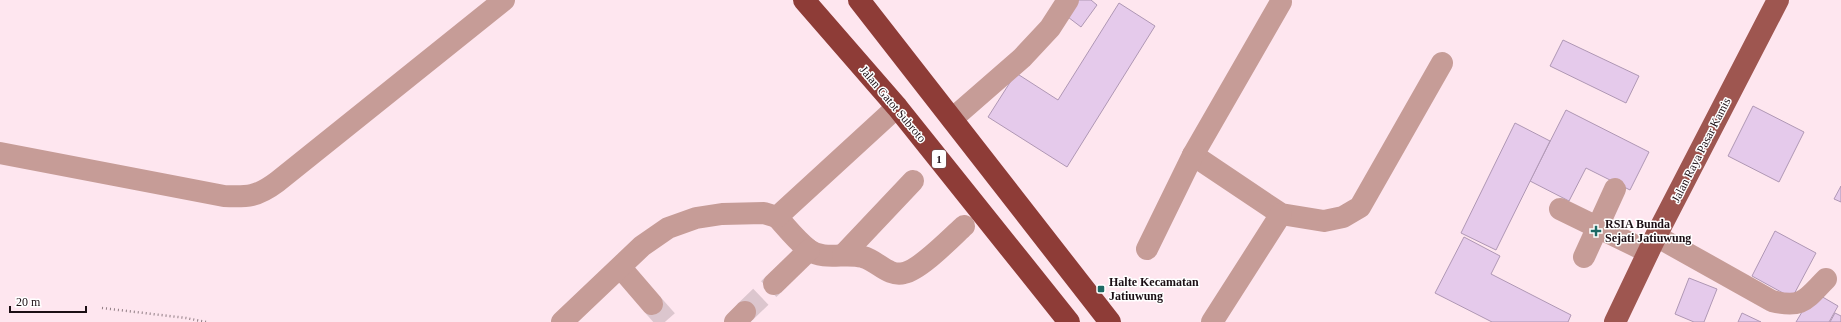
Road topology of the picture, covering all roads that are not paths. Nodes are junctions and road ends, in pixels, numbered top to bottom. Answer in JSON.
{"nodes":[{"id":1,"x":504,"y":0,"type":"edge"},
{"id":2,"x":804,"y":0,"type":"edge"},
{"id":3,"x":859,"y":0,"type":"edge"},
{"id":4,"x":1068,"y":0,"type":"edge"},
{"id":5,"x":1778,"y":0,"type":"edge"},
{"id":6,"x":1282,"y":2,"type":"dead end"},
{"id":7,"x":1442,"y":64,"type":"dead end"},
{"id":8,"x":897,"y":107,"type":"junction"},
{"id":9,"x":952,"y":118,"type":"junction"},
{"id":10,"x":0,"y":153,"type":"edge"},
{"id":11,"x":1193,"y":155,"type":"junction"},
{"id":12,"x":913,"y":181,"type":"dead end"},
{"id":13,"x":1615,"y":189,"type":"dead end"},
{"id":14,"x":1560,"y":209,"type":"dead end"},
{"id":15,"x":1281,"y":214,"type":"junction"},
{"id":16,"x":777,"y":217,"type":"junction"},
{"id":17,"x":964,"y":226,"type":"dead end"},
{"id":18,"x":1597,"y":228,"type":"junction"},
{"id":19,"x":1652,"y":244,"type":"junction"},
{"id":20,"x":1147,"y":248,"type":"dead end"},
{"id":21,"x":809,"y":250,"type":"junction"},
{"id":22,"x":843,"y":255,"type":"junction"},
{"id":23,"x":1584,"y":257,"type":"dead end"},
{"id":24,"x":621,"y":268,"type":"junction"},
{"id":25,"x":1826,"y":279,"type":"dead end"},
{"id":26,"x":774,"y":284,"type":"tunnel mouth"},
{"id":27,"x":652,"y":304,"type":"tunnel mouth"},
{"id":28,"x":562,"y":322,"type":"edge"},
{"id":29,"x":1069,"y":322,"type":"edge"},
{"id":30,"x":1110,"y":322,"type":"edge"},
{"id":31,"x":1212,"y":322,"type":"edge"},
{"id":32,"x":1615,"y":322,"type":"edge"}],
"edges":[{"from":1,"to":10,"type":"street"},
{"from":2,"to":8,"type":"highway","name":"Jalan Gatot Subroto","number":"1"},
{"from":3,"to":9,"type":"highway"},
{"from":4,"to":9,"type":"street"},
{"from":5,"to":19,"type":"main road","name":"Jalan Raya Pasar Kamis"},
{"from":6,"to":11,"type":"street"},
{"from":7,"to":15,"type":"street"},
{"from":8,"to":16,"type":"street"},
{"from":8,"to":29,"type":"highway","name":"Jalan Gatot Subroto","number":"1"},
{"from":9,"to":30,"type":"highway"},
{"from":11,"to":15,"type":"street"},
{"from":11,"to":20,"type":"street"},
{"from":12,"to":22,"type":"street"},
{"from":13,"to":18,"type":"street"},
{"from":14,"to":18,"type":"street"},
{"from":15,"to":31,"type":"street"},
{"from":16,"to":21,"type":"street"},
{"from":16,"to":24,"type":"street"},
{"from":17,"to":22,"type":"street"},
{"from":18,"to":19,"type":"street"},
{"from":18,"to":23,"type":"street"},
{"from":19,"to":25,"type":"street"},
{"from":19,"to":32,"type":"main road","name":"Jalan Raya Pasar Kamis"},
{"from":21,"to":22,"type":"street"},
{"from":21,"to":26,"type":"street"},
{"from":24,"to":27,"type":"street"},
{"from":24,"to":28,"type":"street"}]}
